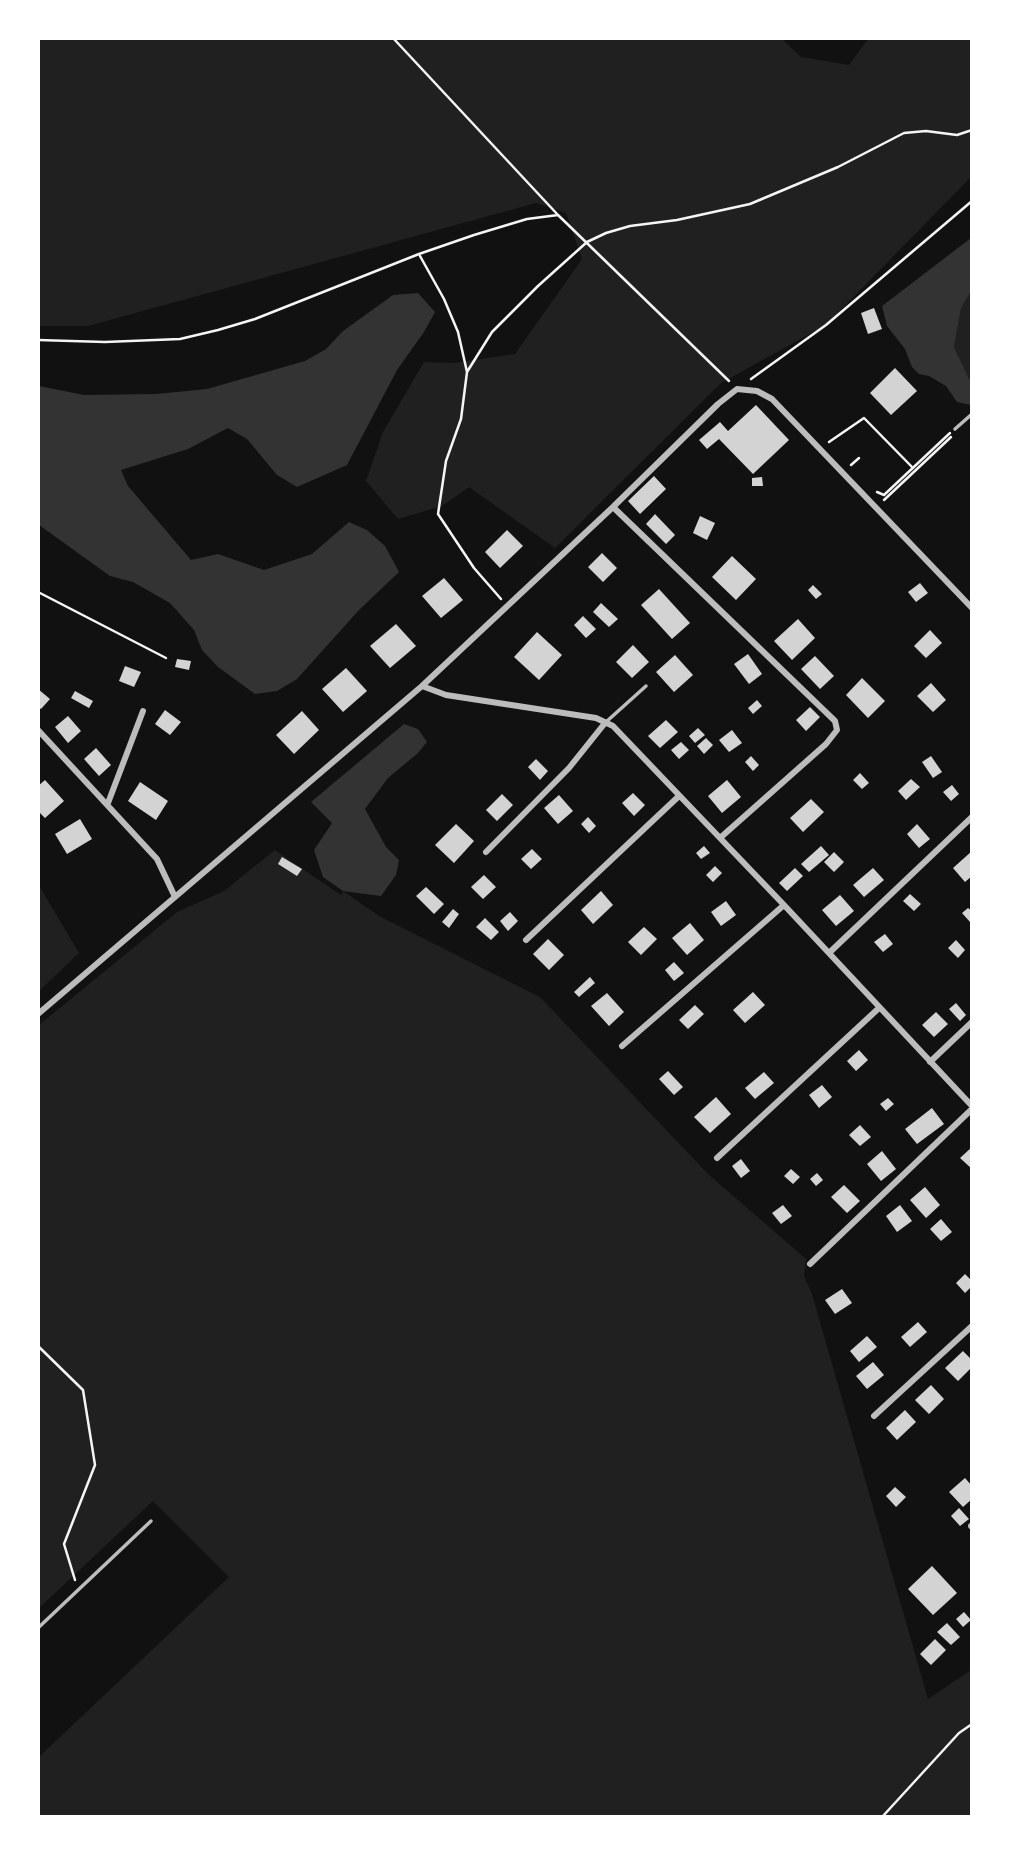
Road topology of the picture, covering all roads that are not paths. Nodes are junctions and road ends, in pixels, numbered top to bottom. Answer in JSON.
{"nodes":[{"id":1,"x":971,"y":414,"type":"edge"},
{"id":2,"x":955,"y":429,"type":"road end"},
{"id":3,"x":613,"y":508,"type":"junction"},
{"id":4,"x":971,"y":608,"type":"edge"},
{"id":5,"x":422,"y":686,"type":"junction"},
{"id":6,"x":646,"y":687,"type":"dead end"},
{"id":7,"x":143,"y":711,"type":"dead end"},
{"id":8,"x":605,"y":723,"type":"junction"},
{"id":9,"x":38,"y":730,"type":"edge"},
{"id":10,"x":678,"y":796,"type":"junction"},
{"id":11,"x":108,"y":803,"type":"junction"},
{"id":12,"x":971,"y":817,"type":"edge"},
{"id":13,"x":720,"y":838,"type":"junction"},
{"id":14,"x":486,"y":852,"type":"dead end"},
{"id":15,"x":175,"y":897,"type":"junction"},
{"id":16,"x":784,"y":905,"type":"junction"},
{"id":17,"x":526,"y":940,"type":"dead end"},
{"id":18,"x":830,"y":953,"type":"junction"},
{"id":19,"x":879,"y":1008,"type":"junction"},
{"id":20,"x":38,"y":1014,"type":"edge"},
{"id":21,"x":971,"y":1021,"type":"edge"},
{"id":22,"x":622,"y":1046,"type":"dead end"},
{"id":23,"x":930,"y":1062,"type":"junction"},
{"id":24,"x":971,"y":1107,"type":"edge"},
{"id":25,"x":717,"y":1158,"type":"dead end"},
{"id":26,"x":810,"y":1264,"type":"dead end"},
{"id":27,"x":971,"y":1326,"type":"edge"},
{"id":28,"x":874,"y":1416,"type":"dead end"},
{"id":29,"x":151,"y":1521,"type":"dead end"},
{"id":30,"x":38,"y":1628,"type":"edge"}],
"edges":[{"from":1,"to":2,"type":"lane"},
{"from":3,"to":4,"type":"street"},
{"from":3,"to":5,"type":"street"},
{"from":3,"to":13,"type":"street"},
{"from":5,"to":8,"type":"street"},
{"from":5,"to":15,"type":"street"},
{"from":6,"to":8,"type":"lane"},
{"from":7,"to":11,"type":"street"},
{"from":8,"to":10,"type":"street"},
{"from":8,"to":14,"type":"street"},
{"from":9,"to":11,"type":"street"},
{"from":10,"to":13,"type":"street"},
{"from":10,"to":17,"type":"street"},
{"from":11,"to":15,"type":"street"},
{"from":12,"to":18,"type":"street"},
{"from":13,"to":16,"type":"street"},
{"from":15,"to":20,"type":"street"},
{"from":16,"to":18,"type":"street"},
{"from":16,"to":22,"type":"street"},
{"from":18,"to":19,"type":"street"},
{"from":19,"to":23,"type":"street"},
{"from":19,"to":25,"type":"street"},
{"from":21,"to":23,"type":"street"},
{"from":23,"to":24,"type":"street"},
{"from":24,"to":26,"type":"street"},
{"from":27,"to":28,"type":"street"},
{"from":29,"to":30,"type":"lane"}]}
